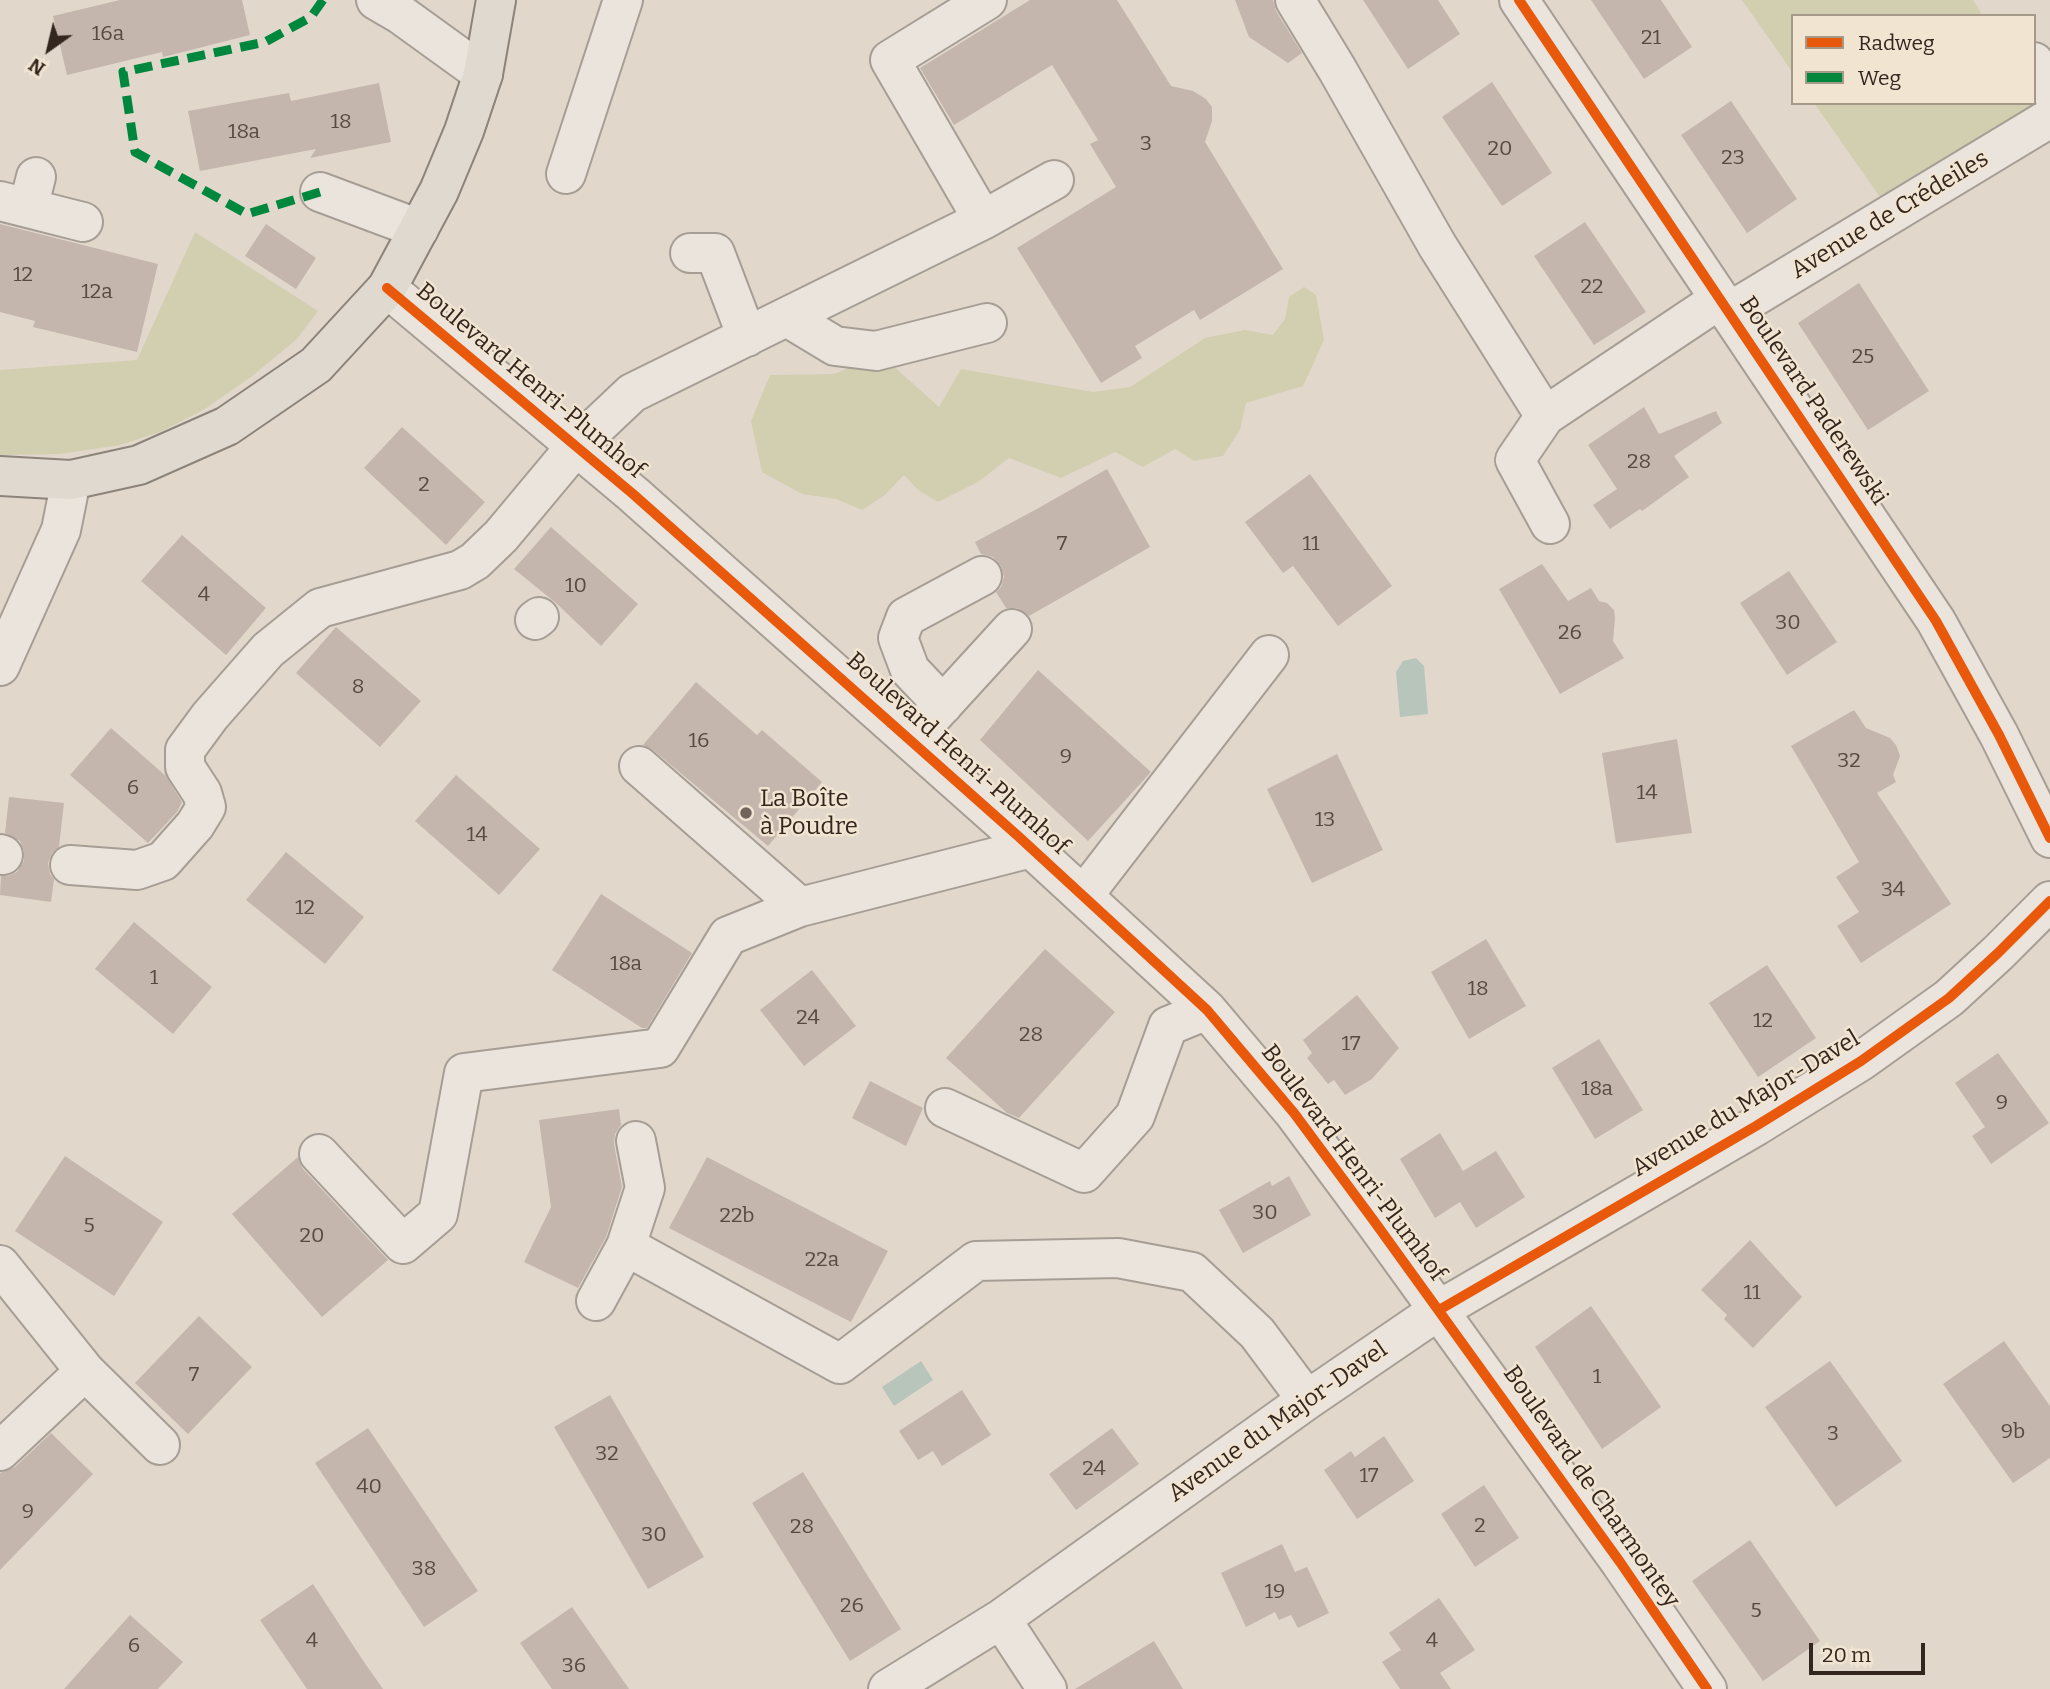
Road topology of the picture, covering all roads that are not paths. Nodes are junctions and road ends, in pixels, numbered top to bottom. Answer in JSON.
{"nodes":[{"id":1,"x":496,"y":0,"type":"edge"},
{"id":2,"x":624,"y":0,"type":"edge"},
{"id":3,"x":987,"y":0,"type":"edge"},
{"id":4,"x":1294,"y":0,"type":"edge"},
{"id":5,"x":1519,"y":0,"type":"edge"},
{"id":6,"x":395,"y":5,"type":"edge"},
{"id":7,"x":2036,"y":66,"type":"edge"},
{"id":8,"x":483,"y":74,"type":"junction"},
{"id":9,"x":2050,"y":90,"type":"edge"},
{"id":10,"x":2050,"y":118,"type":"edge"},
{"id":11,"x":566,"y":174,"type":"dead end"},
{"id":12,"x":1054,"y":180,"type":"dead end"},
{"id":13,"x":320,"y":192,"type":"dead end"},
{"id":14,"x":21,"y":195,"type":"edge"},
{"id":15,"x":983,"y":220,"type":"junction"},
{"id":16,"x":83,"y":222,"type":"dead end"},
{"id":17,"x":419,"y":229,"type":"junction"},
{"id":18,"x":690,"y":253,"type":"dead end"},
{"id":19,"x":387,"y":288,"type":"junction"},
{"id":20,"x":1725,"y":306,"type":"junction"},
{"id":21,"x":787,"y":317,"type":"junction"},
{"id":22,"x":987,"y":323,"type":"dead end"},
{"id":23,"x":747,"y":337,"type":"junction"},
{"id":24,"x":1545,"y":415,"type":"junction"},
{"id":25,"x":577,"y":445,"type":"junction"},
{"id":26,"x":0,"y":476,"type":"edge"},
{"id":27,"x":71,"y":480,"type":"junction"},
{"id":28,"x":1550,"y":524,"type":"dead end"},
{"id":29,"x":982,"y":576,"type":"dead end"},
{"id":30,"x":1012,"y":629,"type":"dead end"},
{"id":31,"x":1269,"y":655,"type":"dead end"},
{"id":32,"x":0,"y":666,"type":"edge"},
{"id":33,"x":943,"y":705,"type":"junction"},
{"id":34,"x":911,"y":740,"type":"junction"},
{"id":35,"x":639,"y":766,"type":"dead end"},
{"id":36,"x":2050,"y":838,"type":"edge"},
{"id":37,"x":1031,"y":848,"type":"junction"},
{"id":38,"x":70,"y":865,"type":"dead end"},
{"id":39,"x":1083,"y":896,"type":"junction"},
{"id":40,"x":2050,"y":901,"type":"edge"},
{"id":41,"x":800,"y":907,"type":"junction"},
{"id":42,"x":1207,"y":1010,"type":"junction"},
{"id":43,"x":945,"y":1108,"type":"dead end"},
{"id":44,"x":636,"y":1141,"type":"dead end"},
{"id":45,"x":319,"y":1154,"type":"dead end"},
{"id":46,"x":626,"y":1246,"type":"junction"},
{"id":47,"x":0,"y":1265,"type":"edge"},
{"id":48,"x":596,"y":1301,"type":"dead end"},
{"id":49,"x":1439,"y":1310,"type":"junction"},
{"id":50,"x":85,"y":1371,"type":"junction"},
{"id":51,"x":1307,"y":1400,"type":"junction"},
{"id":52,"x":160,"y":1445,"type":"dead end"},
{"id":53,"x":0,"y":1451,"type":"edge"},
{"id":54,"x":1001,"y":1619,"type":"junction"},
{"id":55,"x":888,"y":1689,"type":"edge"},
{"id":56,"x":1047,"y":1689,"type":"edge"},
{"id":57,"x":1707,"y":1689,"type":"edge"}],
"edges":[{"from":1,"to":8,"type":"main road"},
{"from":2,"to":11,"type":"street"},
{"from":3,"to":15,"type":"street"},
{"from":4,"to":24,"type":"street"},
{"from":5,"to":20,"type":"street","name":"Boulevard Paderewski"},
{"from":6,"to":8,"type":"street"},
{"from":7,"to":9,"type":"street"},
{"from":8,"to":17,"type":"main road"},
{"from":10,"to":20,"type":"street","name":"Avenue de Crédeiles"},
{"from":12,"to":15,"type":"street"},
{"from":13,"to":17,"type":"street"},
{"from":14,"to":16,"type":"street"},
{"from":15,"to":21,"type":"street"},
{"from":17,"to":19,"type":"main road"},
{"from":18,"to":23,"type":"street"},
{"from":19,"to":25,"type":"street","name":"Boulevard Henri-Plumhof"},
{"from":19,"to":27,"type":"main road"},
{"from":20,"to":24,"type":"street","name":"Boulevard Paderewski"},
{"from":20,"to":36,"type":"street","name":"Boulevard Paderewski"},
{"from":21,"to":22,"type":"street"},
{"from":21,"to":23,"type":"street"},
{"from":23,"to":25,"type":"street"},
{"from":24,"to":28,"type":"street","name":"Boulevard Paderewski"},
{"from":25,"to":34,"type":"street","name":"Boulevard Henri-Plumhof"},
{"from":25,"to":38,"type":"street"},
{"from":26,"to":27,"type":"main road"},
{"from":27,"to":32,"type":"street"},
{"from":29,"to":33,"type":"street"},
{"from":30,"to":33,"type":"street"},
{"from":31,"to":39,"type":"street"},
{"from":33,"to":34,"type":"street"},
{"from":34,"to":37,"type":"street","name":"Boulevard Henri-Plumhof"},
{"from":35,"to":41,"type":"street"},
{"from":37,"to":39,"type":"street","name":"Boulevard Henri-Plumhof"},
{"from":37,"to":41,"type":"street"},
{"from":39,"to":42,"type":"street","name":"Boulevard Henri-Plumhof"},
{"from":40,"to":49,"type":"street","name":"Avenue du Major-Davel"},
{"from":41,"to":45,"type":"street"},
{"from":42,"to":43,"type":"street"},
{"from":42,"to":49,"type":"street","name":"Boulevard Henri-Plumhof"},
{"from":44,"to":46,"type":"street"},
{"from":46,"to":48,"type":"street"},
{"from":46,"to":51,"type":"street"},
{"from":47,"to":50,"type":"street"},
{"from":49,"to":51,"type":"street","name":"Avenue du Major-Davel"},
{"from":49,"to":57,"type":"street","name":"Boulevard de Charmontey"},
{"from":50,"to":52,"type":"street"},
{"from":50,"to":53,"type":"street"},
{"from":51,"to":54,"type":"street","name":"Avenue du Major-Davel"},
{"from":54,"to":55,"type":"street","name":"Avenue du Major-Davel"},
{"from":54,"to":56,"type":"street"}]}
